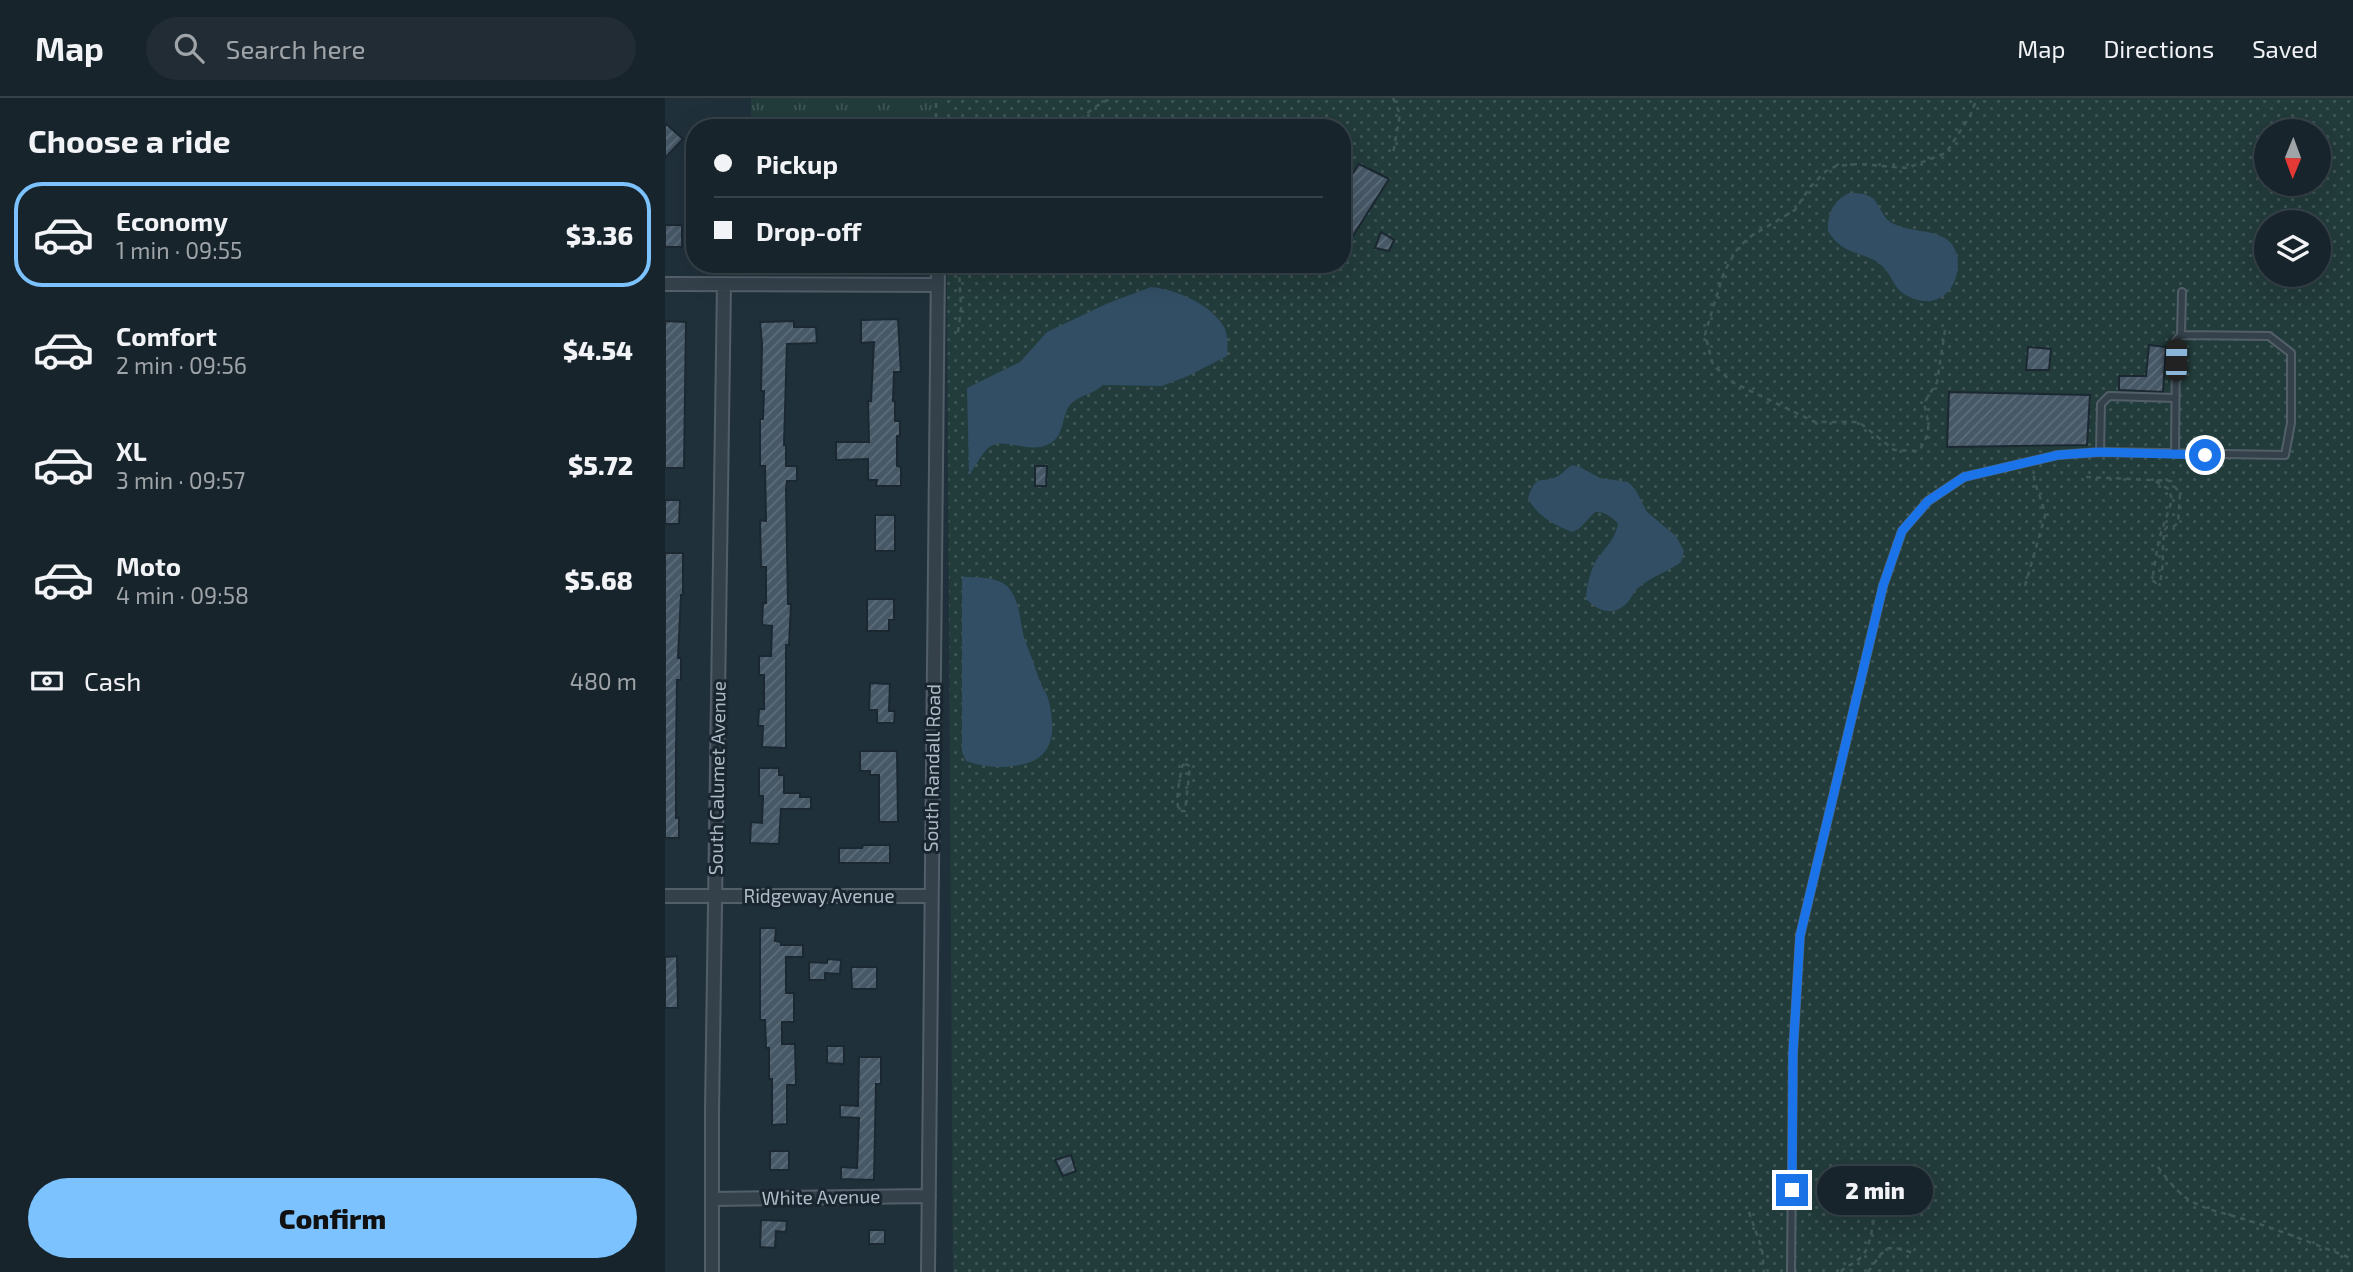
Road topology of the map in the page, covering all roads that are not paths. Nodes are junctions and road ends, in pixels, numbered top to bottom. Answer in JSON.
{"nodes":[{"id":1,"x":938,"y":273,"type":"edge"},
{"id":2,"x":665,"y":284,"type":"edge"},
{"id":3,"x":724,"y":284,"type":"junction"},
{"id":4,"x":937,"y":285,"type":"junction"},
{"id":5,"x":2182,"y":292,"type":"dead end"},
{"id":6,"x":2182,"y":335,"type":"junction"},
{"id":7,"x":2175,"y":398,"type":"junction"},
{"id":8,"x":2100,"y":452,"type":"junction"},
{"id":9,"x":2175,"y":454,"type":"junction"},
{"id":10,"x":665,"y":896,"type":"edge"},
{"id":11,"x":716,"y":896,"type":"junction"},
{"id":12,"x":930,"y":896,"type":"junction"},
{"id":13,"x":929,"y":1196,"type":"junction"},
{"id":14,"x":713,"y":1199,"type":"junction"},
{"id":15,"x":712,"y":1272,"type":"edge"},
{"id":16,"x":928,"y":1272,"type":"edge"},
{"id":17,"x":1791,"y":1272,"type":"edge"}],
"edges":[{"from":1,"to":4,"type":"street","name":"South Randall Road"},
{"from":2,"to":3,"type":"street"},
{"from":3,"to":4,"type":"street"},
{"from":3,"to":11,"type":"street","name":"South Calumet Avenue"},
{"from":4,"to":12,"type":"street","name":"South Randall Road"},
{"from":5,"to":6,"type":"lane"},
{"from":6,"to":7,"type":"lane"},
{"from":6,"to":9,"type":"lane"},
{"from":7,"to":8,"type":"lane"},
{"from":7,"to":9,"type":"lane"},
{"from":8,"to":9,"type":"lane"},
{"from":8,"to":17,"type":"lane"},
{"from":10,"to":11,"type":"street","name":"Ridgeway Avenue"},
{"from":11,"to":12,"type":"street","name":"Ridgeway Avenue"},
{"from":11,"to":14,"type":"street","name":"South Calumet Avenue"},
{"from":12,"to":13,"type":"street","name":"South Randall Road"},
{"from":13,"to":14,"type":"street","name":"White Avenue"},
{"from":13,"to":16,"type":"street","name":"South Randall Road"},
{"from":14,"to":15,"type":"street","name":"South Calumet Avenue"}]}
